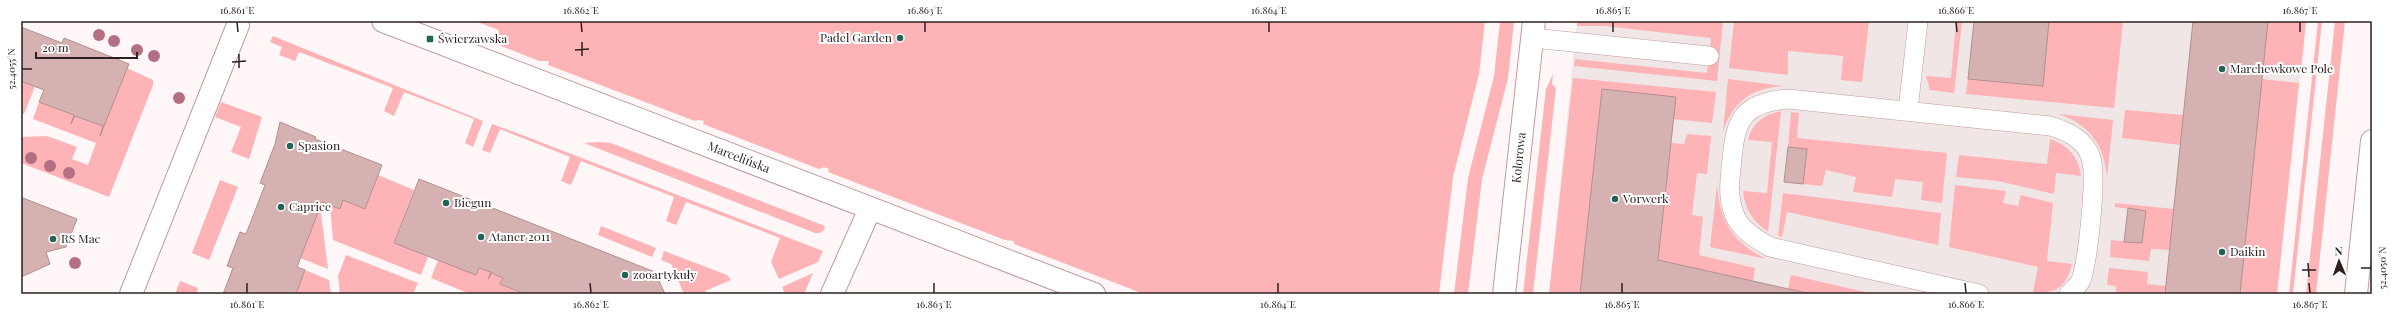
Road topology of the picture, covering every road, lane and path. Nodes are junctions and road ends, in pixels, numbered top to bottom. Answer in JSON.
{"nodes":[{"id":1,"x":383,"y":21,"type":"edge"},
{"id":2,"x":1918,"y":21,"type":"edge"},
{"id":3,"x":239,"y":23,"type":"edge"},
{"id":4,"x":1533,"y":29,"type":"edge"},
{"id":5,"x":1709,"y":56,"type":"dead end"},
{"id":6,"x":1908,"y":110,"type":"junction"},
{"id":7,"x":2372,"y":141,"type":"edge"},
{"id":8,"x":870,"y":208,"type":"junction"},
{"id":9,"x":130,"y":294,"type":"edge"},
{"id":10,"x":832,"y":294,"type":"edge"},
{"id":11,"x":1094,"y":294,"type":"edge"},
{"id":12,"x":1504,"y":294,"type":"edge"},
{"id":13,"x":1979,"y":294,"type":"edge"},
{"id":14,"x":2069,"y":294,"type":"edge"},
{"id":15,"x":2356,"y":294,"type":"edge"}],
"edges":[{"from":1,"to":8,"type":"street","name":"Marcelińska"},
{"from":2,"to":6,"type":"lane"},
{"from":3,"to":9,"type":"street"},
{"from":4,"to":5,"type":"lane"},
{"from":4,"to":12,"type":"street","name":"Kolorowa"},
{"from":6,"to":13,"type":"lane"},
{"from":6,"to":14,"type":"lane"},
{"from":7,"to":15,"type":"street"},
{"from":8,"to":10,"type":"street"},
{"from":8,"to":11,"type":"street","name":"Marcelińska"}]}
